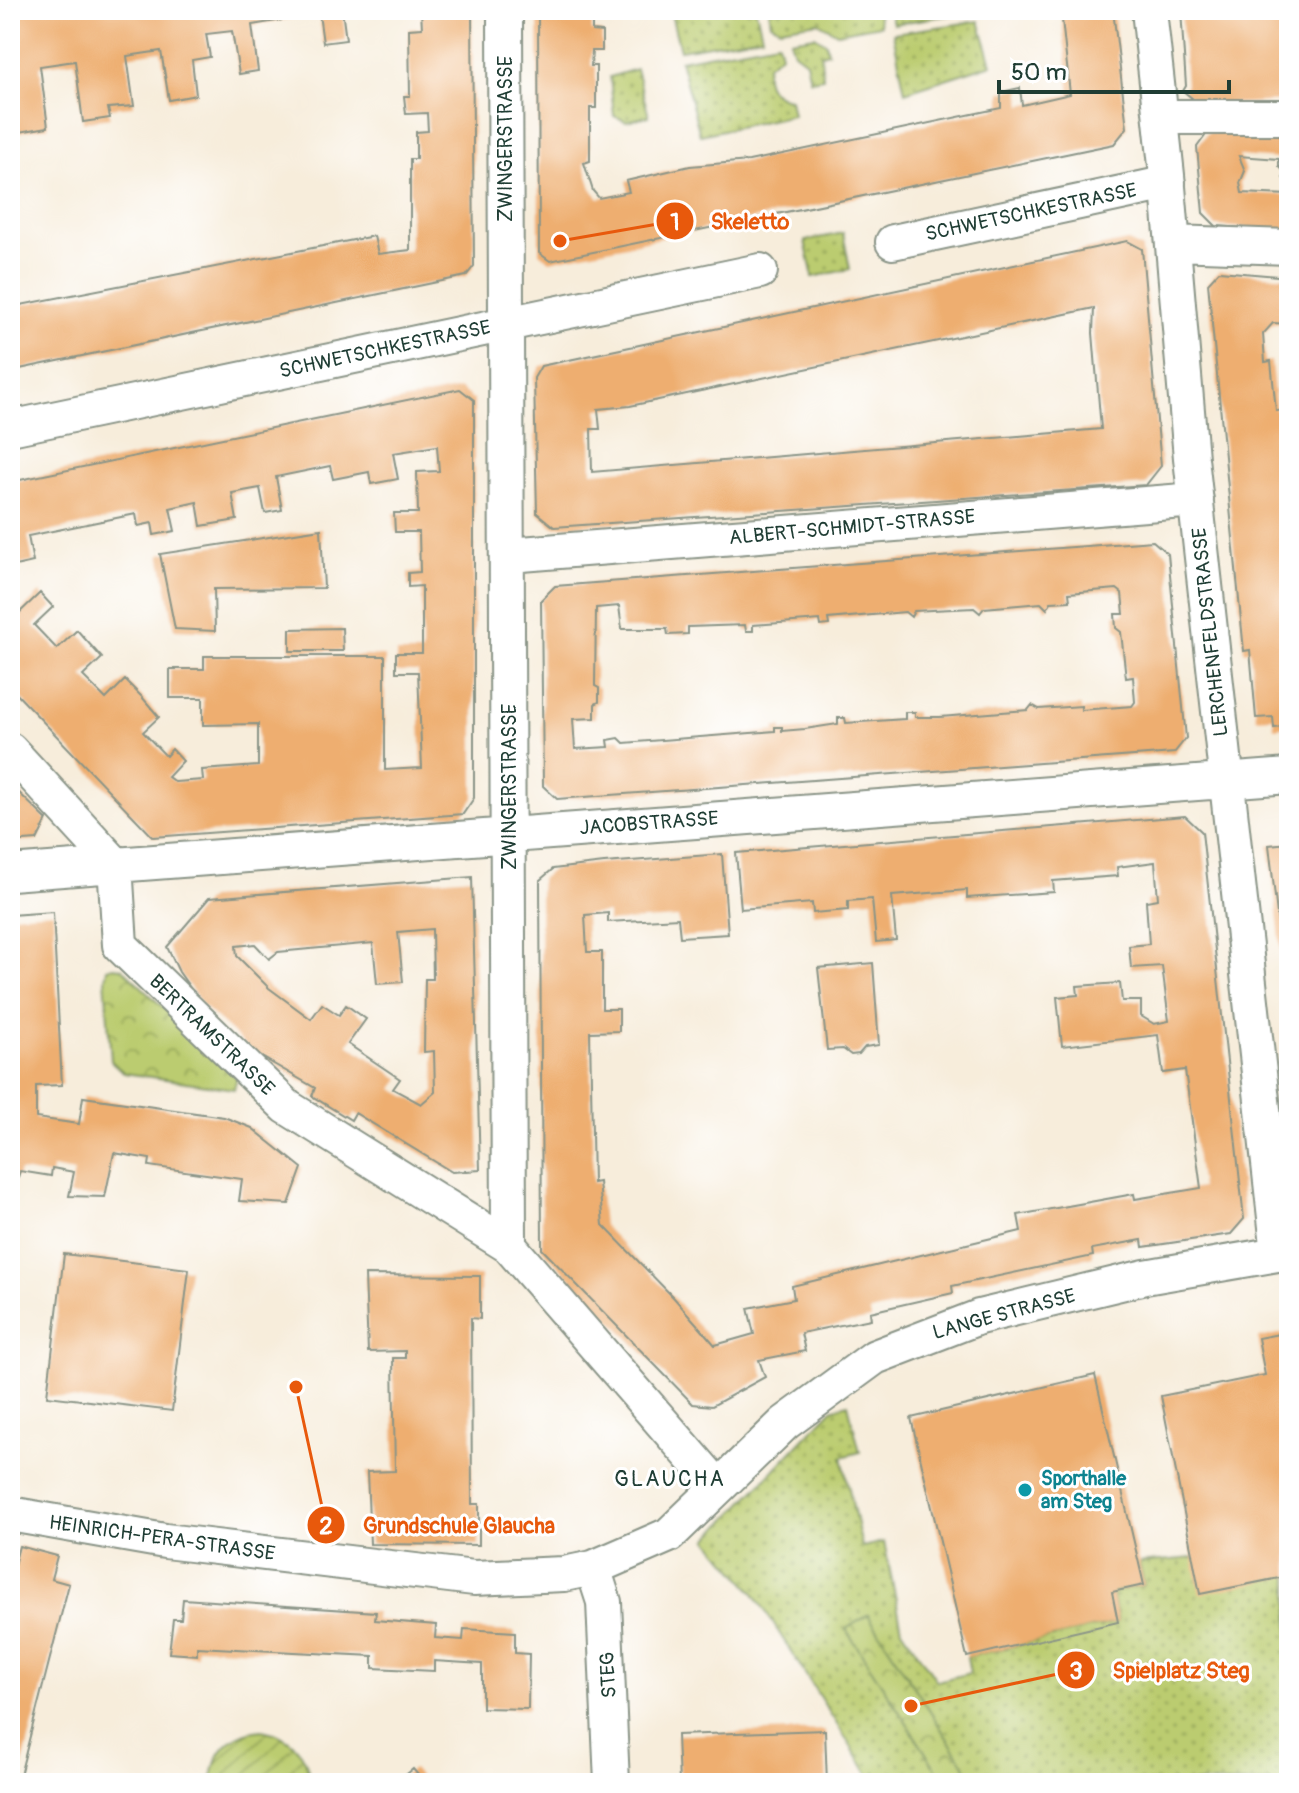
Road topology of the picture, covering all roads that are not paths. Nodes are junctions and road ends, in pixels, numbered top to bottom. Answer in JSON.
{"nodes":[{"id":1,"x":505,"y":10,"type":"edge"},
{"id":2,"x":1149,"y":10,"type":"edge"},
{"id":3,"x":1161,"y":117,"type":"junction"},
{"id":4,"x":1289,"y":117,"type":"edge"},
{"id":5,"x":1168,"y":183,"type":"junction"},
{"id":6,"x":893,"y":242,"type":"dead end"},
{"id":7,"x":1173,"y":243,"type":"junction"},
{"id":8,"x":1289,"y":247,"type":"edge"},
{"id":9,"x":760,"y":271,"type":"dead end"},
{"id":10,"x":506,"y":323,"type":"junction"},
{"id":11,"x":10,"y":428,"type":"edge"},
{"id":12,"x":1196,"y":500,"type":"junction"},
{"id":13,"x":509,"y":555,"type":"junction"},
{"id":14,"x":10,"y":750,"type":"edge"},
{"id":15,"x":1289,"y":776,"type":"edge"},
{"id":16,"x":1226,"y":781,"type":"junction"},
{"id":17,"x":509,"y":833,"type":"junction"},
{"id":18,"x":115,"y":864,"type":"junction"},
{"id":19,"x":10,"y":873,"type":"edge"},
{"id":20,"x":509,"y":1246,"type":"junction"},
{"id":21,"x":1284,"y":1253,"type":"edge"},
{"id":22,"x":718,"y":1487,"type":"junction"},
{"id":23,"x":10,"y":1514,"type":"edge"},
{"id":24,"x":593,"y":1568,"type":"junction"},
{"id":25,"x":612,"y":1783,"type":"edge"}],
"edges":[{"from":1,"to":10,"type":"street","name":"ZWINGERSTRASSE"},
{"from":2,"to":3,"type":"street","name":"LERCHENFELDSTRASSE"},
{"from":3,"to":4,"type":"street"},
{"from":3,"to":5,"type":"street","name":"LERCHENFELDSTRASSE"},
{"from":5,"to":6,"type":"street","name":"SCHWETSCHKESTRASSE"},
{"from":5,"to":7,"type":"street","name":"LERCHENFELDSTRASSE"},
{"from":7,"to":8,"type":"street"},
{"from":7,"to":12,"type":"street","name":"LERCHENFELDSTRASSE"},
{"from":9,"to":10,"type":"street","name":"SCHWETSCHKESTRASSE"},
{"from":10,"to":11,"type":"street","name":"SCHWETSCHKESTRASSE"},
{"from":10,"to":13,"type":"street","name":"ZWINGERSTRASSE"},
{"from":12,"to":13,"type":"street","name":"ALBERT-SCHMIDT-STRASSE"},
{"from":12,"to":16,"type":"street","name":"LERCHENFELDSTRASSE"},
{"from":13,"to":17,"type":"street","name":"ZWINGERSTRASSE"},
{"from":14,"to":18,"type":"street"},
{"from":15,"to":16,"type":"street","name":"JACOBSTRASSE"},
{"from":16,"to":17,"type":"street","name":"JACOBSTRASSE"},
{"from":16,"to":21,"type":"street","name":"LERCHENFELDSTRASSE"},
{"from":17,"to":18,"type":"street","name":"JACOBSTRASSE"},
{"from":17,"to":20,"type":"street","name":"ZWINGERSTRASSE"},
{"from":18,"to":19,"type":"street","name":"JACOBSTRASSE"},
{"from":18,"to":20,"type":"street","name":"BERTRAMSTRASSE"},
{"from":20,"to":22,"type":"street"},
{"from":21,"to":22,"type":"street","name":"LANGE STRASSE"},
{"from":22,"to":24,"type":"street","name":"HEINRICH-PERA-STRASSE"},
{"from":23,"to":24,"type":"street","name":"HEINRICH-PERA-STRASSE"},
{"from":24,"to":25,"type":"street","name":"STEG"}]}
